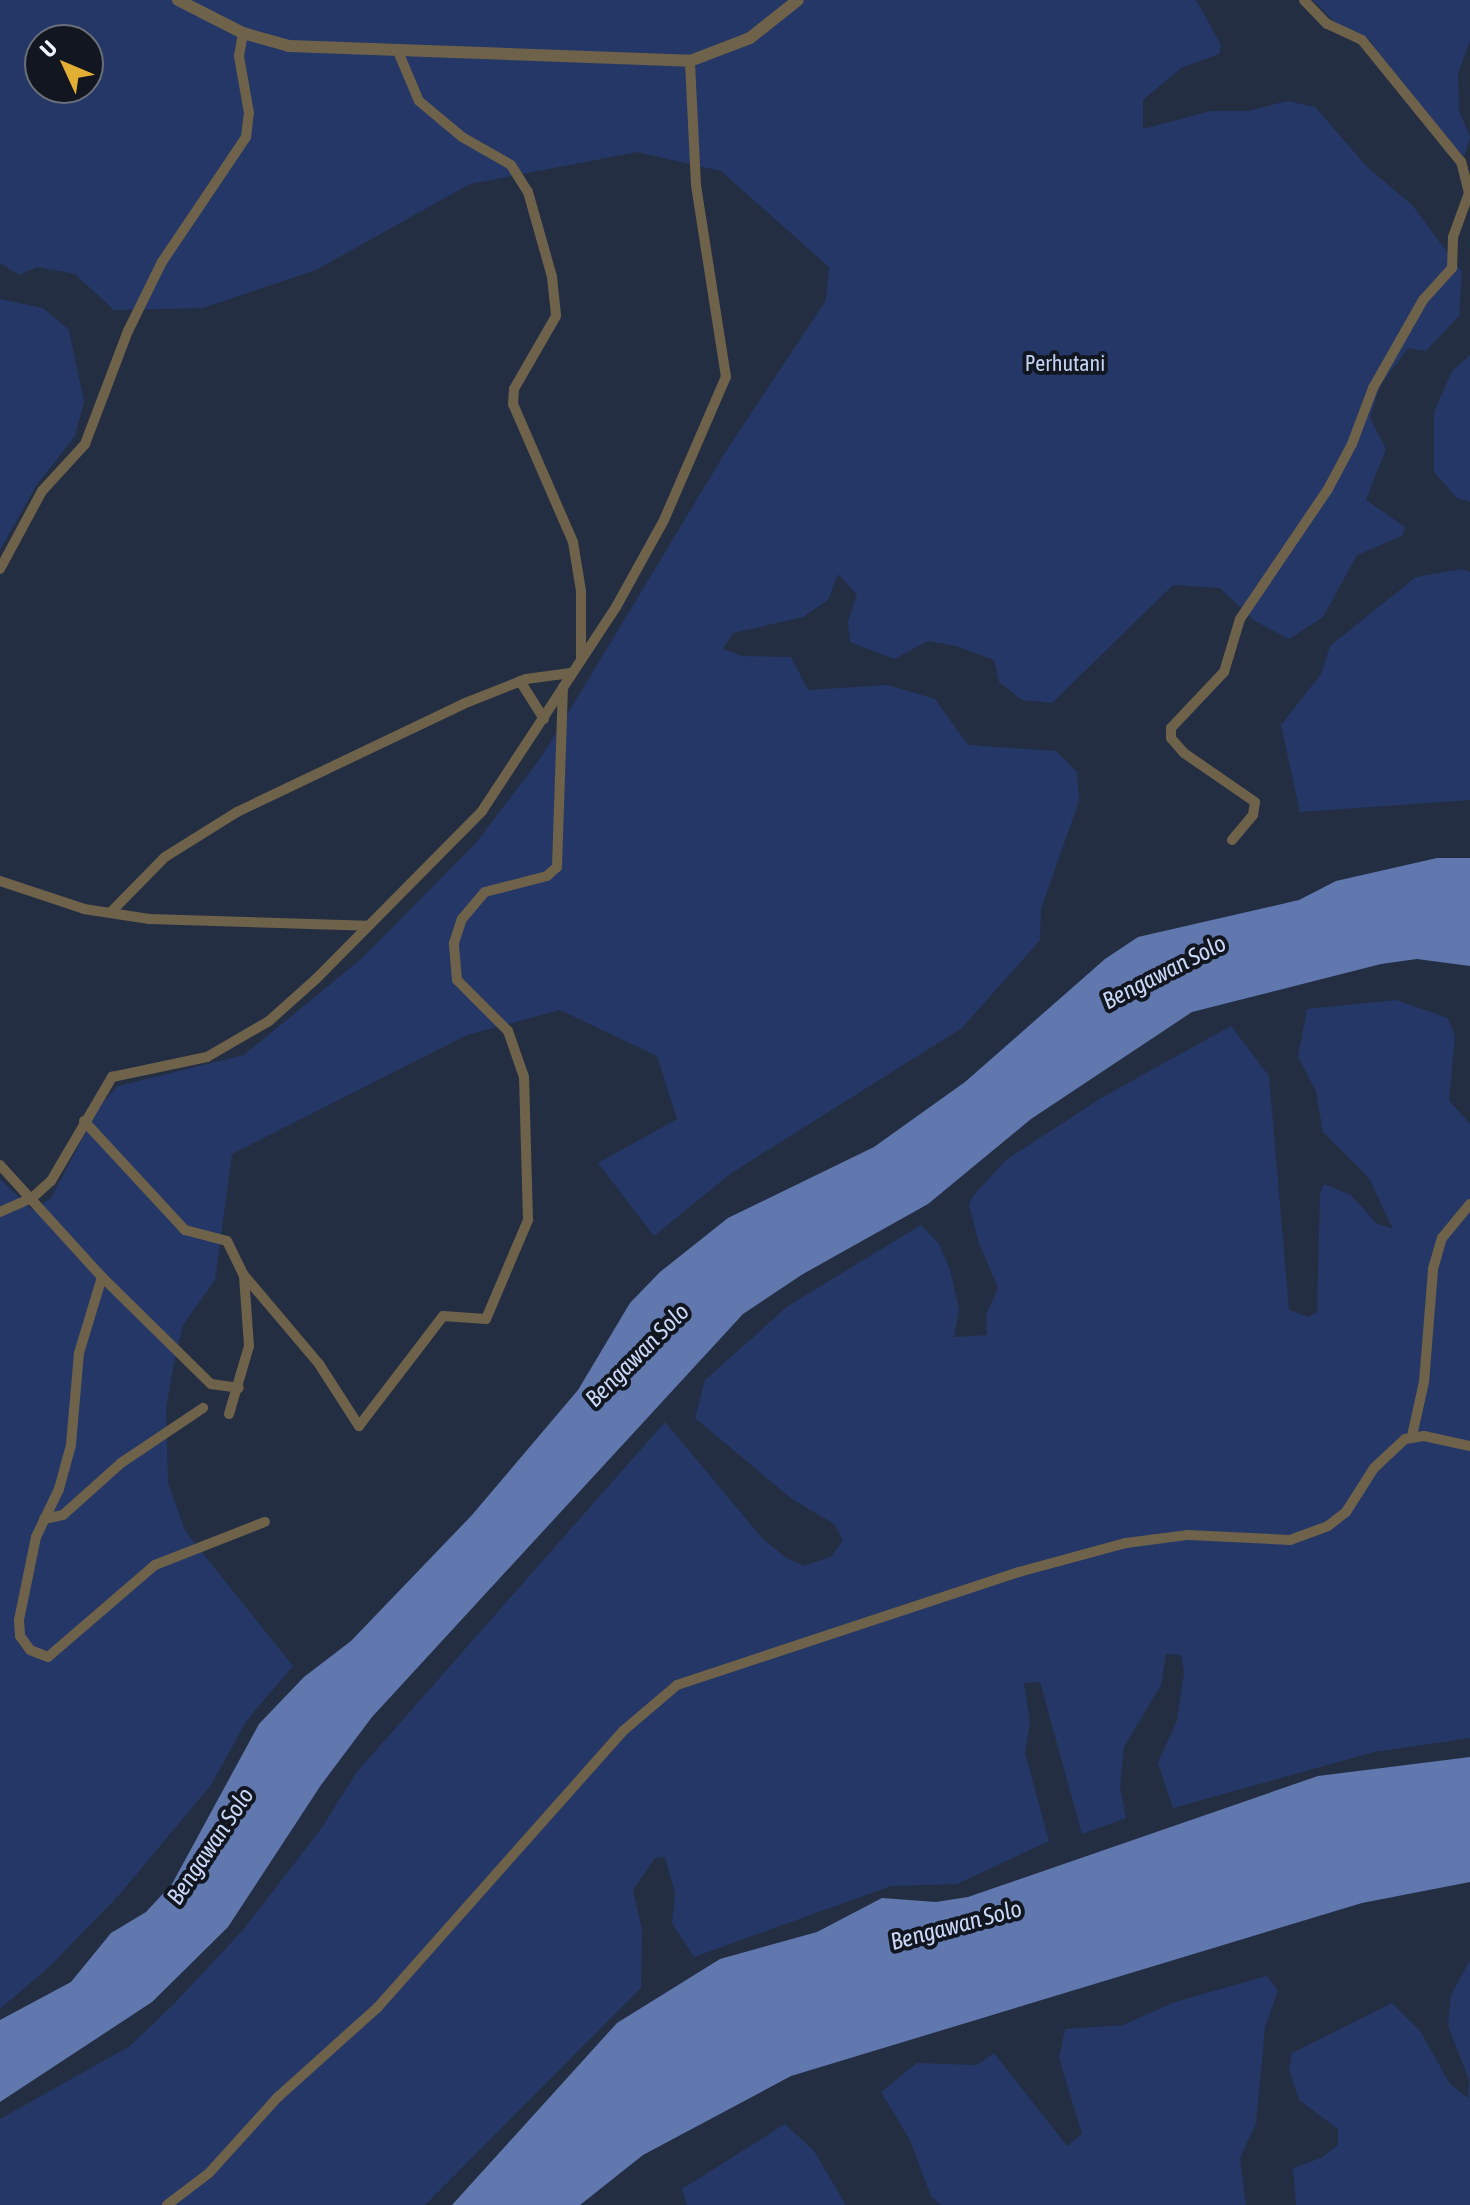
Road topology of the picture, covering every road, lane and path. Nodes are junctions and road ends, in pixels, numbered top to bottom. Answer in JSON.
{"nodes":[{"id":1,"x":178,"y":0,"type":"edge"},
{"id":2,"x":798,"y":0,"type":"edge"},
{"id":3,"x":1304,"y":0,"type":"edge"},
{"id":4,"x":243,"y":33,"type":"junction"},
{"id":5,"x":397,"y":49,"type":"junction"},
{"id":6,"x":690,"y":61,"type":"junction"},
{"id":7,"x":0,"y":569,"type":"edge"},
{"id":8,"x":581,"y":658,"type":"junction"},
{"id":9,"x":571,"y":673,"type":"junction"},
{"id":10,"x":520,"y":681,"type":"junction"},
{"id":11,"x":563,"y":686,"type":"junction"},
{"id":12,"x":544,"y":719,"type":"junction"},
{"id":13,"x":1232,"y":840,"type":"dead end"},
{"id":14,"x":0,"y":881,"type":"edge"},
{"id":15,"x":110,"y":913,"type":"junction"},
{"id":16,"x":367,"y":926,"type":"junction"},
{"id":17,"x":84,"y":1121,"type":"junction"},
{"id":18,"x":0,"y":1165,"type":"edge"},
{"id":19,"x":33,"y":1197,"type":"junction"},
{"id":20,"x":1470,"y":1204,"type":"edge"},
{"id":21,"x":0,"y":1212,"type":"edge"},
{"id":22,"x":243,"y":1274,"type":"junction"},
{"id":23,"x":102,"y":1277,"type":"junction"},
{"id":24,"x":239,"y":1388,"type":"junction"},
{"id":25,"x":203,"y":1408,"type":"dead end"},
{"id":26,"x":229,"y":1414,"type":"dead end"},
{"id":27,"x":1412,"y":1436,"type":"junction"},
{"id":28,"x":1470,"y":1446,"type":"edge"},
{"id":29,"x":44,"y":1519,"type":"junction"},
{"id":30,"x":265,"y":1522,"type":"dead end"},
{"id":31,"x":167,"y":2205,"type":"edge"}],
"edges":[{"from":1,"to":4,"type":"street"},
{"from":2,"to":6,"type":"street"},
{"from":3,"to":13,"type":"street"},
{"from":4,"to":5,"type":"street"},
{"from":4,"to":7,"type":"street"},
{"from":5,"to":6,"type":"street"},
{"from":5,"to":8,"type":"street"},
{"from":6,"to":8,"type":"street"},
{"from":8,"to":9,"type":"street"},
{"from":9,"to":10,"type":"street"},
{"from":9,"to":11,"type":"street"},
{"from":10,"to":12,"type":"street"},
{"from":10,"to":15,"type":"street"},
{"from":11,"to":12,"type":"street"},
{"from":11,"to":22,"type":"street"},
{"from":12,"to":16,"type":"street"},
{"from":14,"to":15,"type":"street"},
{"from":15,"to":16,"type":"street"},
{"from":16,"to":17,"type":"street"},
{"from":17,"to":19,"type":"street"},
{"from":17,"to":22,"type":"street"},
{"from":18,"to":19,"type":"street"},
{"from":19,"to":21,"type":"street"},
{"from":19,"to":23,"type":"street"},
{"from":20,"to":27,"type":"street"},
{"from":22,"to":24,"type":"street"},
{"from":23,"to":24,"type":"street"},
{"from":23,"to":29,"type":"street"},
{"from":24,"to":26,"type":"street"},
{"from":25,"to":29,"type":"street"},
{"from":27,"to":28,"type":"street"},
{"from":27,"to":31,"type":"street"},
{"from":29,"to":30,"type":"street"}]}
